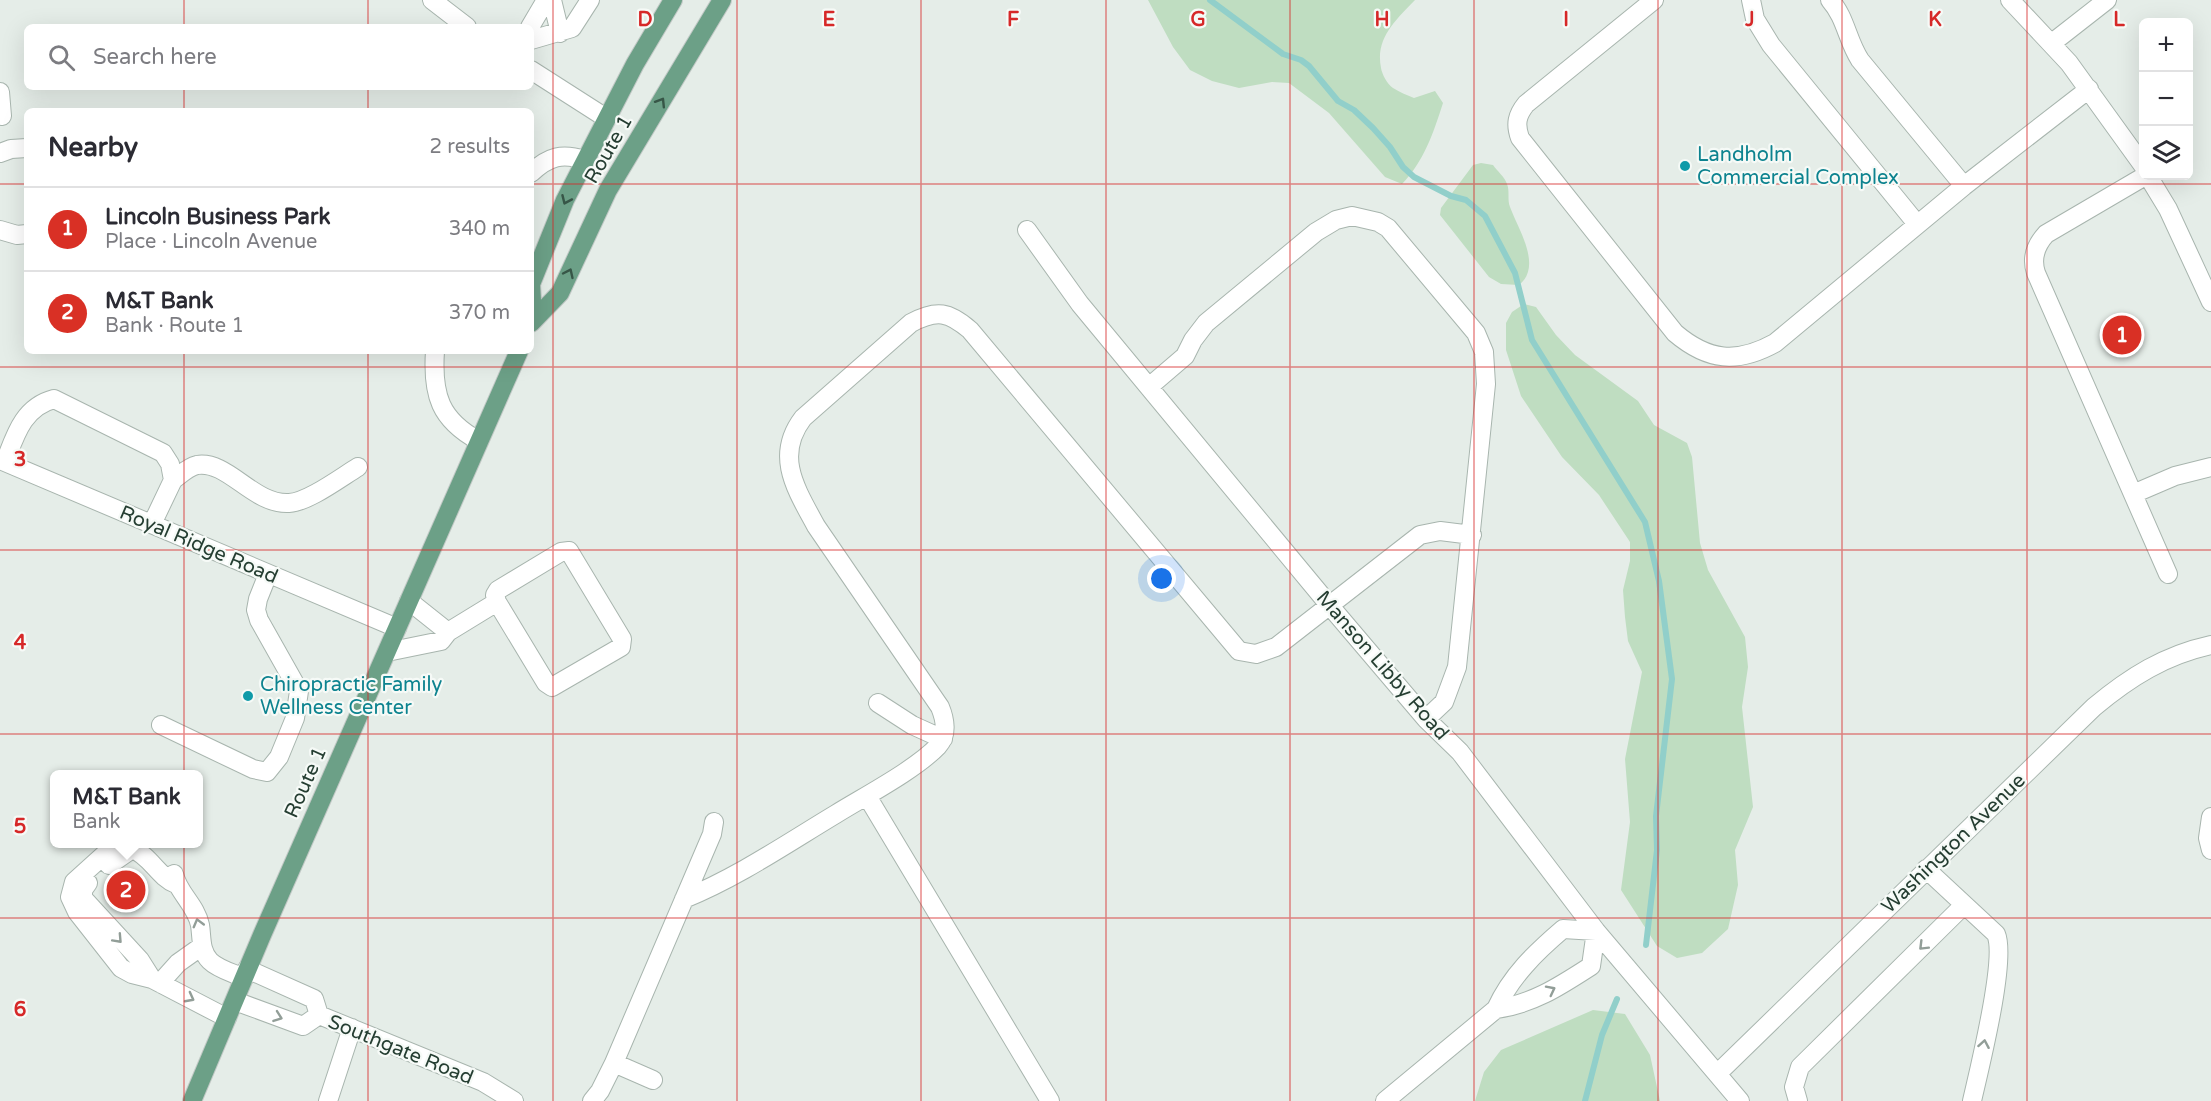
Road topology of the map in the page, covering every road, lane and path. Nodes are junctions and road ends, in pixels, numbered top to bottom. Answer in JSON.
{"nodes":[{"id":1,"x":432,"y":0,"type":"edge"},
{"id":2,"x":546,"y":0,"type":"edge"},
{"id":3,"x":552,"y":0,"type":"edge"},
{"id":4,"x":590,"y":0,"type":"edge"},
{"id":5,"x":673,"y":0,"type":"edge"},
{"id":6,"x":722,"y":0,"type":"edge"},
{"id":7,"x":1654,"y":0,"type":"edge"},
{"id":8,"x":1751,"y":0,"type":"edge"},
{"id":9,"x":1830,"y":0,"type":"edge"},
{"id":10,"x":2010,"y":0,"type":"edge"},
{"id":11,"x":2107,"y":0,"type":"edge"},
{"id":12,"x":463,"y":24,"type":"edge"},
{"id":13,"x":532,"y":24,"type":"edge"},
{"id":14,"x":560,"y":33,"type":"junction"},
{"id":15,"x":534,"y":39,"type":"edge"},
{"id":16,"x":2052,"y":43,"type":"junction"},
{"id":17,"x":534,"y":72,"type":"edge"},
{"id":18,"x":2089,"y":89,"type":"junction"},
{"id":19,"x":0,"y":92,"type":"edge"},
{"id":20,"x":2,"y":116,"type":"dead end"},
{"id":21,"x":606,"y":118,"type":"junction"},
{"id":22,"x":24,"y":148,"type":"edge"},
{"id":23,"x":0,"y":153,"type":"edge"},
{"id":24,"x":585,"y":160,"type":"junction"},
{"id":25,"x":2139,"y":160,"type":"edge"},
{"id":26,"x":534,"y":171,"type":"edge"},
{"id":27,"x":2140,"y":180,"type":"edge"},
{"id":28,"x":2150,"y":180,"type":"edge"},
{"id":29,"x":1964,"y":186,"type":"junction"},
{"id":30,"x":1917,"y":224,"type":"junction"},
{"id":31,"x":1027,"y":230,"type":"dead end"},
{"id":32,"x":1,"y":233,"type":"edge"},
{"id":33,"x":24,"y":234,"type":"edge"},
{"id":34,"x":534,"y":277,"type":"edge"},
{"id":35,"x":2211,"y":302,"type":"edge"},
{"id":36,"x":534,"y":319,"type":"edge"},
{"id":37,"x":435,"y":354,"type":"edge"},
{"id":38,"x":518,"y":354,"type":"edge"},
{"id":39,"x":1150,"y":386,"type":"junction"},
{"id":40,"x":479,"y":441,"type":"junction"},
{"id":41,"x":2,"y":461,"type":"edge"},
{"id":42,"x":358,"y":467,"type":"dead end"},
{"id":43,"x":2211,"y":467,"type":"edge"},
{"id":44,"x":174,"y":480,"type":"junction"},
{"id":45,"x":2133,"y":494,"type":"junction"},
{"id":46,"x":152,"y":524,"type":"junction"},
{"id":47,"x":1472,"y":535,"type":"junction"},
{"id":48,"x":268,"y":574,"type":"junction"},
{"id":49,"x":2168,"y":574,"type":"dead end"},
{"id":50,"x":409,"y":602,"type":"junction"},
{"id":51,"x":497,"y":602,"type":"junction"},
{"id":52,"x":1330,"y":606,"type":"junction"},
{"id":53,"x":398,"y":628,"type":"junction"},
{"id":54,"x":448,"y":632,"type":"junction"},
{"id":55,"x":2211,"y":645,"type":"edge"},
{"id":56,"x":387,"y":652,"type":"junction"},
{"id":57,"x":878,"y":703,"type":"dead end"},
{"id":58,"x":1426,"y":719,"type":"junction"},
{"id":59,"x":161,"y":724,"type":"dead end"},
{"id":60,"x":943,"y":739,"type":"junction"},
{"id":61,"x":867,"y":796,"type":"junction"},
{"id":62,"x":2211,"y":817,"type":"edge"},
{"id":63,"x":714,"y":822,"type":"dead end"},
{"id":64,"x":110,"y":848,"type":"edge"},
{"id":65,"x":151,"y":848,"type":"edge"},
{"id":66,"x":2211,"y":850,"type":"edge"},
{"id":67,"x":1926,"y":869,"type":"junction"},
{"id":68,"x":176,"y":884,"type":"junction"},
{"id":69,"x":684,"y":899,"type":"junction"},
{"id":70,"x":1964,"y":905,"type":"junction"},
{"id":71,"x":1596,"y":931,"type":"junction"},
{"id":72,"x":202,"y":946,"type":"junction"},
{"id":73,"x":245,"y":974,"type":"junction"},
{"id":74,"x":156,"y":981,"type":"junction"},
{"id":75,"x":235,"y":1001,"type":"junction"},
{"id":76,"x":1496,"y":1009,"type":"junction"},
{"id":77,"x":319,"y":1015,"type":"junction"},
{"id":78,"x":227,"y":1018,"type":"junction"},
{"id":79,"x":352,"y":1028,"type":"junction"},
{"id":80,"x":614,"y":1063,"type":"junction"},
{"id":81,"x":1717,"y":1074,"type":"junction"},
{"id":82,"x":653,"y":1080,"type":"dead end"},
{"id":83,"x":192,"y":1101,"type":"edge"},
{"id":84,"x":328,"y":1101,"type":"edge"},
{"id":85,"x":514,"y":1101,"type":"edge"},
{"id":86,"x":592,"y":1101,"type":"edge"},
{"id":87,"x":1050,"y":1101,"type":"edge"},
{"id":88,"x":1385,"y":1101,"type":"edge"},
{"id":89,"x":1740,"y":1101,"type":"edge"},
{"id":90,"x":1797,"y":1101,"type":"edge"},
{"id":91,"x":1972,"y":1101,"type":"edge"}],
"edges":[{"from":1,"to":12,"type":"street"},
{"from":2,"to":13,"type":"street"},
{"from":3,"to":14,"type":"street"},
{"from":4,"to":14,"type":"street"},
{"from":5,"to":21,"type":"main road","name":"Route 1"},
{"from":36,"to":6,"type":"main road","name":"Route 1","one_way":true},
{"from":7,"to":30,"type":"street"},
{"from":8,"to":30,"type":"street"},
{"from":9,"to":29,"type":"street"},
{"from":10,"to":16,"type":"street"},
{"from":11,"to":16,"type":"street"},
{"from":14,"to":15,"type":"street"},
{"from":16,"to":18,"type":"street"},
{"from":17,"to":21,"type":"street"},
{"from":18,"to":25,"type":"street"},
{"from":18,"to":29,"type":"street"},
{"from":19,"to":20,"type":"street"},
{"from":21,"to":24,"type":"main road","name":"Route 1"},
{"from":22,"to":23,"type":"street"},
{"from":24,"to":26,"type":"street"},
{"from":24,"to":34,"type":"main road","name":"Route 1","one_way":true},
{"from":27,"to":45,"type":"street"},
{"from":28,"to":35,"type":"street"},
{"from":29,"to":30,"type":"street"},
{"from":31,"to":39,"type":"street","name":"Manson Libby Road"},
{"from":32,"to":33,"type":"street"},
{"from":37,"to":40,"type":"street"},
{"from":38,"to":40,"type":"main road","name":"Route 1"},
{"from":39,"to":47,"type":"street"},
{"from":39,"to":52,"type":"street","name":"Manson Libby Road"},
{"from":40,"to":50,"type":"main road","name":"Route 1"},
{"from":41,"to":44,"type":"street"},
{"from":41,"to":46,"type":"street","name":"Royal Ridge Road"},
{"from":42,"to":44,"type":"street"},
{"from":43,"to":45,"type":"street"},
{"from":44,"to":46,"type":"street"},
{"from":45,"to":49,"type":"street"},
{"from":46,"to":48,"type":"street","name":"Royal Ridge Road"},
{"from":47,"to":52,"type":"street"},
{"from":47,"to":58,"type":"street"},
{"from":48,"to":53,"type":"street","name":"Royal Ridge Road"},
{"from":48,"to":59,"type":"street"},
{"from":50,"to":53,"type":"main road","name":"Route 1"},
{"from":50,"to":54,"type":"street"},
{"from":51,"to":51,"type":"street"},
{"from":51,"to":54,"type":"street"},
{"from":52,"to":58,"type":"street","name":"Manson Libby Road"},
{"from":52,"to":60,"type":"street"},
{"from":53,"to":56,"type":"main road","name":"Route 1"},
{"from":54,"to":56,"type":"street"},
{"from":55,"to":67,"type":"street","name":"Washington Avenue"},
{"from":56,"to":73,"type":"main road","name":"Route 1"},
{"from":57,"to":60,"type":"street"},
{"from":58,"to":71,"type":"street","name":"Manson Libby Road"},
{"from":60,"to":61,"type":"street"},
{"from":61,"to":69,"type":"street"},
{"from":61,"to":87,"type":"street"},
{"from":62,"to":66,"type":"street"},
{"from":63,"to":69,"type":"street"},
{"from":64,"to":74,"type":"street"},
{"from":65,"to":68,"type":"street"},
{"from":67,"to":70,"type":"street"},
{"from":67,"to":81,"type":"street","name":"Washington Avenue"},
{"from":72,"to":68,"type":"street","one_way":true},
{"from":68,"to":74,"type":"street","one_way":true},
{"from":69,"to":80,"type":"street"},
{"from":70,"to":90,"type":"street","one_way":true},
{"from":91,"to":70,"type":"street","one_way":true},
{"from":71,"to":76,"type":"street"},
{"from":76,"to":71,"type":"street","one_way":true},
{"from":71,"to":81,"type":"street","name":"Manson Libby Road"},
{"from":72,"to":73,"type":"street","name":"Southgate Road"},
{"from":72,"to":74,"type":"street"},
{"from":73,"to":75,"type":"main road","name":"Route 1"},
{"from":73,"to":77,"type":"street","name":"Southgate Road"},
{"from":74,"to":78,"type":"street","one_way":true},
{"from":75,"to":77,"type":"street","name":"Southgate Road","one_way":true},
{"from":75,"to":78,"type":"main road","name":"Route 1"},
{"from":76,"to":88,"type":"street"},
{"from":77,"to":79,"type":"street","name":"Southgate Road"},
{"from":78,"to":83,"type":"main road","name":"Route 1"},
{"from":79,"to":84,"type":"street"},
{"from":79,"to":85,"type":"street","name":"Southgate Road"},
{"from":80,"to":82,"type":"street"},
{"from":80,"to":86,"type":"street"},
{"from":81,"to":89,"type":"street","name":"Manson Libby Road"}]}
